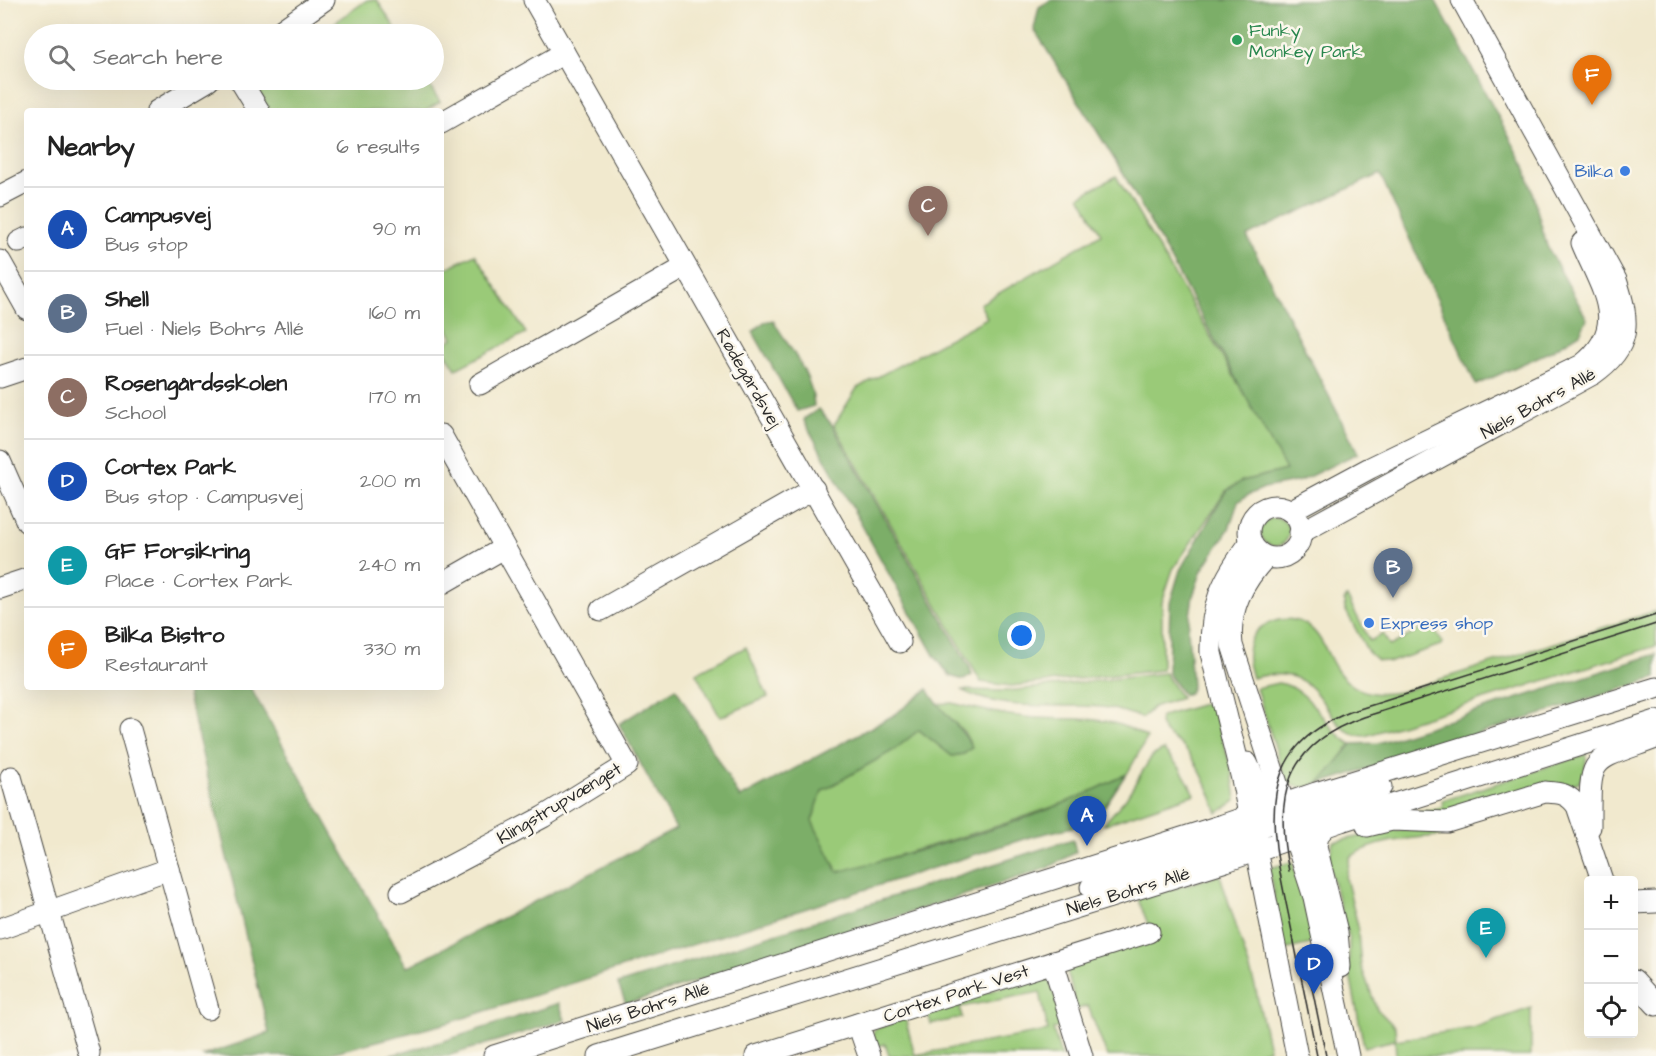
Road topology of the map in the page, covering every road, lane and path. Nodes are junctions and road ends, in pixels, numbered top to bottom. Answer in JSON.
{"nodes":[{"id":1,"x":324,"y":0,"type":"edge"},
{"id":2,"x":534,"y":0,"type":"edge"},
{"id":3,"x":1462,"y":0,"type":"edge"},
{"id":4,"x":290,"y":24,"type":"edge"},
{"id":5,"x":564,"y":53,"type":"junction"},
{"id":6,"x":192,"y":90,"type":"edge"},
{"id":7,"x":245,"y":90,"type":"edge"},
{"id":8,"x":162,"y":108,"type":"edge"},
{"id":9,"x":255,"y":108,"type":"edge"},
{"id":10,"x":444,"y":121,"type":"edge"},
{"id":11,"x":1549,"y":162,"type":"junction"},
{"id":12,"x":24,"y":184,"type":"edge"},
{"id":13,"x":0,"y":196,"type":"edge"},
{"id":14,"x":0,"y":261,"type":"edge"},
{"id":15,"x":685,"y":267,"type":"junction"},
{"id":16,"x":24,"y":304,"type":"edge"},
{"id":17,"x":24,"y":369,"type":"edge"},
{"id":18,"x":0,"y":377,"type":"edge"},
{"id":19,"x":480,"y":384,"type":"dead end"},
{"id":20,"x":444,"y":440,"type":"edge"},
{"id":21,"x":0,"y":461,"type":"edge"},
{"id":22,"x":814,"y":489,"type":"junction"},
{"id":23,"x":1290,"y":511,"type":"junction"},
{"id":24,"x":24,"y":515,"type":"edge"},
{"id":25,"x":1300,"y":533,"type":"junction"},
{"id":26,"x":1251,"y":542,"type":"junction"},
{"id":27,"x":504,"y":548,"type":"junction"},
{"id":28,"x":1266,"y":557,"type":"junction"},
{"id":29,"x":24,"y":580,"type":"edge"},
{"id":30,"x":444,"y":582,"type":"edge"},
{"id":31,"x":0,"y":588,"type":"edge"},
{"id":32,"x":601,"y":610,"type":"dead end"},
{"id":33,"x":900,"y":642,"type":"dead end"},
{"id":34,"x":1656,"y":688,"type":"edge"},
{"id":35,"x":1229,"y":721,"type":"junction"},
{"id":36,"x":1656,"y":721,"type":"edge"},
{"id":37,"x":130,"y":729,"type":"dead end"},
{"id":38,"x":1656,"y":738,"type":"edge"},
{"id":39,"x":11,"y":777,"type":"dead end"},
{"id":40,"x":1293,"y":821,"type":"junction"},
{"id":41,"x":1252,"y":834,"type":"junction"},
{"id":42,"x":1590,"y":842,"type":"junction"},
{"id":43,"x":169,"y":869,"type":"junction"},
{"id":44,"x":1601,"y":876,"type":"edge"},
{"id":45,"x":401,"y":892,"type":"dead end"},
{"id":46,"x":1656,"y":902,"type":"edge"},
{"id":47,"x":1638,"y":903,"type":"edge"},
{"id":48,"x":50,"y":911,"type":"junction"},
{"id":49,"x":0,"y":929,"type":"edge"},
{"id":50,"x":1149,"y":932,"type":"dead end"},
{"id":51,"x":1053,"y":962,"type":"junction"},
{"id":52,"x":1637,"y":984,"type":"edge"},
{"id":53,"x":1656,"y":1005,"type":"edge"},
{"id":54,"x":208,"y":1009,"type":"dead end"},
{"id":55,"x":1340,"y":1018,"type":"junction"},
{"id":56,"x":858,"y":1024,"type":"junction"},
{"id":57,"x":89,"y":1053,"type":"dead end"},
{"id":58,"x":494,"y":1056,"type":"edge"},
{"id":59,"x":599,"y":1056,"type":"edge"},
{"id":60,"x":756,"y":1056,"type":"edge"},
{"id":61,"x":869,"y":1056,"type":"edge"},
{"id":62,"x":1082,"y":1056,"type":"edge"},
{"id":63,"x":1297,"y":1056,"type":"edge"},
{"id":64,"x":1348,"y":1056,"type":"edge"}],
"edges":[{"from":1,"to":4,"type":"street"},
{"from":2,"to":5,"type":"street","name":"Rødegårdsvej"},
{"from":3,"to":11,"type":"street","name":"Niels Bohrs Allé"},
{"from":5,"to":10,"type":"street"},
{"from":5,"to":15,"type":"street","name":"Rødegårdsvej"},
{"from":6,"to":8,"type":"street"},
{"from":7,"to":9,"type":"street"},
{"from":11,"to":23,"type":"street","name":"Niels Bohrs Allé"},
{"from":11,"to":25,"type":"street","name":"Niels Bohrs Allé"},
{"from":12,"to":13,"type":"street"},
{"from":14,"to":16,"type":"street"},
{"from":15,"to":19,"type":"street"},
{"from":15,"to":22,"type":"street","name":"Rødegårdsvej"},
{"from":17,"to":18,"type":"street"},
{"from":20,"to":27,"type":"street","name":"Klingstrupvænget"},
{"from":21,"to":24,"type":"street"},
{"from":22,"to":32,"type":"street"},
{"from":22,"to":33,"type":"street","name":"Rødegårdsvej"},
{"from":23,"to":25,"type":"street"},
{"from":23,"to":26,"type":"street"},
{"from":25,"to":28,"type":"street"},
{"from":26,"to":28,"type":"street"},
{"from":26,"to":35,"type":"street"},
{"from":27,"to":30,"type":"street"},
{"from":27,"to":45,"type":"street","name":"Klingstrupvænget"},
{"from":28,"to":40,"type":"street"},
{"from":29,"to":31,"type":"street"},
{"from":34,"to":40,"type":"street","name":"Niels Bohrs Allé"},
{"from":35,"to":40,"type":"street"},
{"from":35,"to":41,"type":"street"},
{"from":36,"to":40,"type":"street","name":"Niels Bohrs Allé"},
{"from":37,"to":43,"type":"street"},
{"from":38,"to":42,"type":"street"},
{"from":39,"to":48,"type":"street"},
{"from":40,"to":41,"type":"street","name":"Niels Bohrs Allé"},
{"from":40,"to":41,"type":"street","name":"Niels Bohrs Allé"},
{"from":40,"to":42,"type":"street"},
{"from":40,"to":55,"type":"street"},
{"from":40,"to":55,"type":"street"},
{"from":41,"to":58,"type":"street","name":"Niels Bohrs Allé"},
{"from":41,"to":59,"type":"street","name":"Niels Bohrs Allé"},
{"from":41,"to":63,"type":"street"},
{"from":42,"to":44,"type":"street"},
{"from":43,"to":48,"type":"street"},
{"from":43,"to":54,"type":"street"},
{"from":46,"to":47,"type":"street"},
{"from":48,"to":49,"type":"street"},
{"from":48,"to":57,"type":"street"},
{"from":50,"to":51,"type":"street","name":"Cortex Park Vest"},
{"from":51,"to":56,"type":"street","name":"Cortex Park Vest"},
{"from":51,"to":62,"type":"street","name":"Cortex Park Vest"},
{"from":52,"to":53,"type":"street"},
{"from":55,"to":64,"type":"street"},
{"from":56,"to":60,"type":"street","name":"Cortex Park Vest"},
{"from":56,"to":61,"type":"street","name":"Cortex Park Vest"}]}
